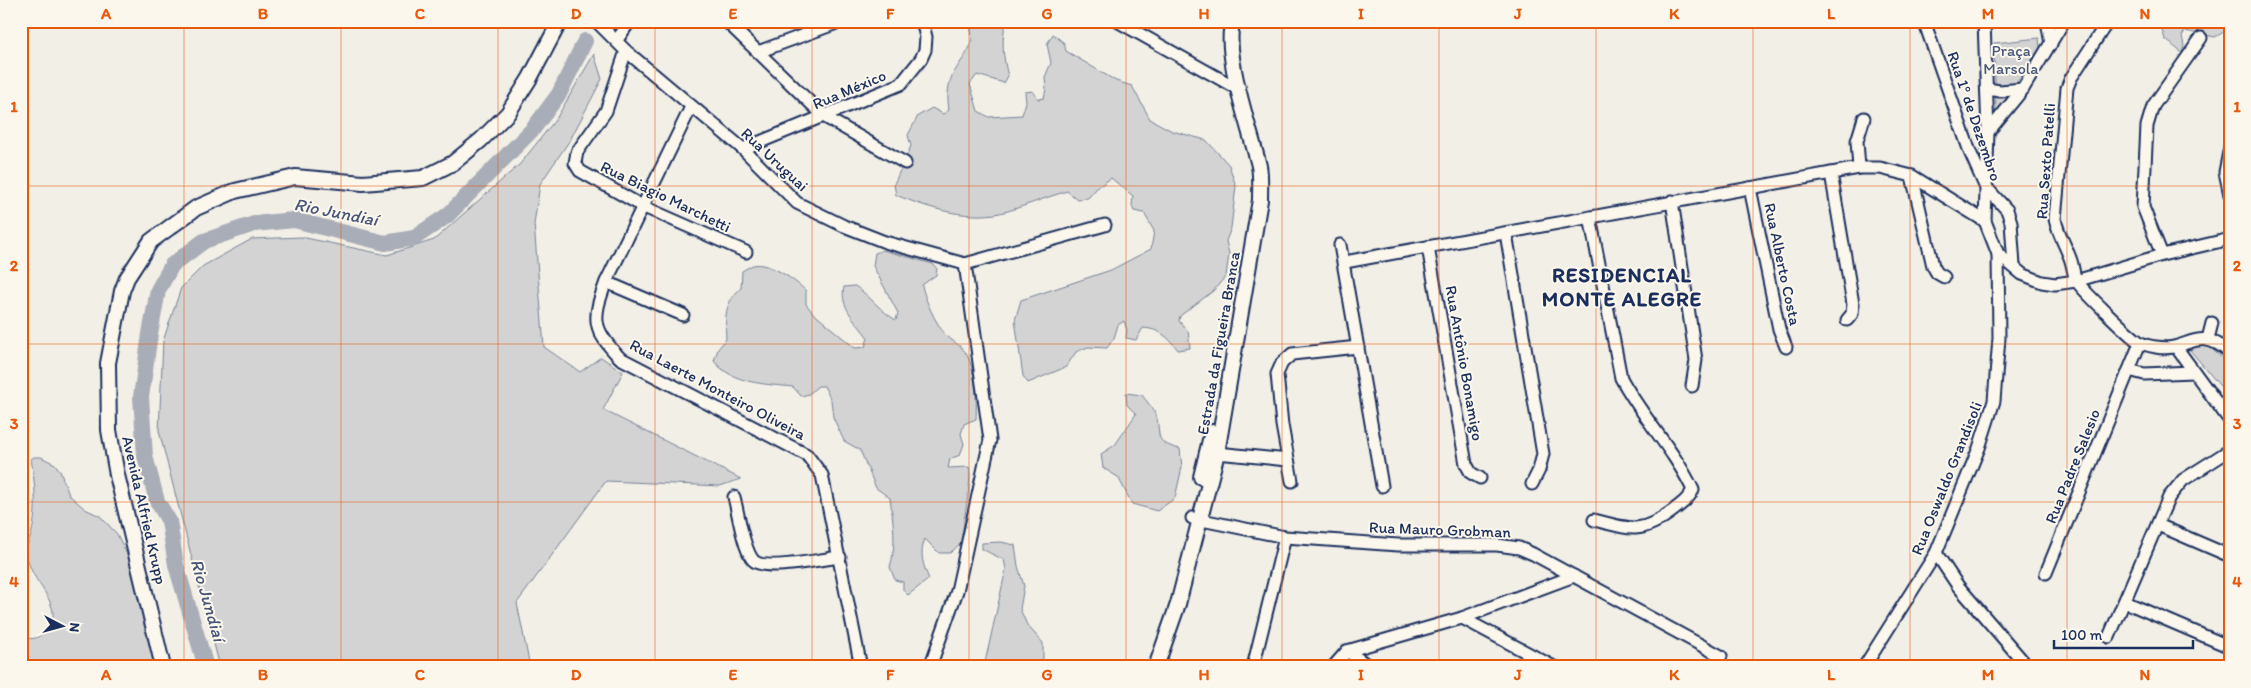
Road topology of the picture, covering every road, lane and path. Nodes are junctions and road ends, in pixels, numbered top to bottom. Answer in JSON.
{"nodes":[{"id":1,"x":560,"y":21,"type":"edge"},
{"id":2,"x":596,"y":21,"type":"edge"},
{"id":3,"x":630,"y":21,"type":"edge"},
{"id":4,"x":726,"y":21,"type":"edge"},
{"id":5,"x":842,"y":21,"type":"edge"},
{"id":6,"x":922,"y":21,"type":"edge"},
{"id":7,"x":1118,"y":21,"type":"edge"},
{"id":8,"x":1233,"y":21,"type":"edge"},
{"id":9,"x":1924,"y":21,"type":"edge"},
{"id":10,"x":1984,"y":21,"type":"edge"},
{"id":11,"x":2047,"y":21,"type":"edge"},
{"id":12,"x":2064,"y":21,"type":"edge"},
{"id":13,"x":2108,"y":21,"type":"edge"},
{"id":14,"x":2201,"y":38,"type":"dead end"},
{"id":15,"x":617,"y":40,"type":"junction"},
{"id":16,"x":2051,"y":44,"type":"junction"},
{"id":17,"x":626,"y":51,"type":"junction"},
{"id":18,"x":758,"y":52,"type":"junction"},
{"id":19,"x":1238,"y":89,"type":"junction"},
{"id":20,"x":1987,"y":89,"type":"junction"},
{"id":21,"x":2023,"y":89,"type":"junction"},
{"id":22,"x":691,"y":106,"type":"junction"},
{"id":23,"x":825,"y":117,"type":"junction"},
{"id":24,"x":1864,"y":118,"type":"dead end"},
{"id":25,"x":1988,"y":132,"type":"junction"},
{"id":26,"x":2230,"y":147,"type":"edge"},
{"id":27,"x":743,"y":149,"type":"junction"},
{"id":28,"x":905,"y":163,"type":"dead end"},
{"id":29,"x":1859,"y":168,"type":"junction"},
{"id":30,"x":1831,"y":173,"type":"junction"},
{"id":31,"x":1912,"y":176,"type":"junction"},
{"id":32,"x":1984,"y":186,"type":"junction"},
{"id":33,"x":1750,"y":188,"type":"junction"},
{"id":34,"x":2230,"y":195,"type":"edge"},
{"id":35,"x":1672,"y":201,"type":"junction"},
{"id":36,"x":644,"y":207,"type":"junction"},
{"id":37,"x":1590,"y":217,"type":"junction"},
{"id":38,"x":1985,"y":221,"type":"junction"},
{"id":39,"x":1105,"y":225,"type":"dead end"},
{"id":40,"x":1506,"y":234,"type":"junction"},
{"id":41,"x":2230,"y":239,"type":"edge"},
{"id":42,"x":1340,"y":245,"type":"dead end"},
{"id":43,"x":1428,"y":246,"type":"junction"},
{"id":44,"x":746,"y":252,"type":"dead end"},
{"id":45,"x":1998,"y":254,"type":"junction"},
{"id":46,"x":2162,"y":255,"type":"junction"},
{"id":47,"x":1345,"y":262,"type":"junction"},
{"id":48,"x":965,"y":264,"type":"junction"},
{"id":49,"x":2014,"y":266,"type":"junction"},
{"id":50,"x":1944,"y":277,"type":"dead end"},
{"id":51,"x":2076,"y":281,"type":"junction"},
{"id":52,"x":606,"y":282,"type":"junction"},
{"id":53,"x":683,"y":315,"type":"dead end"},
{"id":54,"x":1847,"y":320,"type":"dead end"},
{"id":55,"x":2212,"y":323,"type":"dead end"},
{"id":56,"x":2208,"y":339,"type":"junction"},
{"id":57,"x":2140,"y":343,"type":"junction"},
{"id":58,"x":1358,"y":347,"type":"junction"},
{"id":59,"x":1786,"y":347,"type":"dead end"},
{"id":60,"x":2176,"y":347,"type":"junction"},
{"id":61,"x":2230,"y":353,"type":"edge"},
{"id":62,"x":2129,"y":370,"type":"junction"},
{"id":63,"x":2194,"y":372,"type":"junction"},
{"id":64,"x":1692,"y":386,"type":"dead end"},
{"id":65,"x":2230,"y":421,"type":"edge"},
{"id":66,"x":2230,"y":450,"type":"edge"},
{"id":67,"x":1212,"y":454,"type":"junction"},
{"id":68,"x":1288,"y":460,"type":"junction"},
{"id":69,"x":1480,"y":478,"type":"dead end"},
{"id":70,"x":1292,"y":482,"type":"dead end"},
{"id":71,"x":1532,"y":484,"type":"dead end"},
{"id":72,"x":1382,"y":486,"type":"dead end"},
{"id":73,"x":734,"y":497,"type":"dead end"},
{"id":74,"x":1196,"y":519,"type":"junction"},
{"id":75,"x":1594,"y":520,"type":"dead end"},
{"id":76,"x":2158,"y":525,"type":"junction"},
{"id":77,"x":1285,"y":537,"type":"junction"},
{"id":78,"x":1936,"y":553,"type":"junction"},
{"id":79,"x":2230,"y":556,"type":"edge"},
{"id":80,"x":840,"y":557,"type":"junction"},
{"id":81,"x":2046,"y":573,"type":"dead end"},
{"id":82,"x":1574,"y":576,"type":"junction"},
{"id":83,"x":2125,"y":602,"type":"junction"},
{"id":84,"x":1481,"y":610,"type":"junction"},
{"id":85,"x":1462,"y":618,"type":"junction"},
{"id":86,"x":1488,"y":632,"type":"junction"},
{"id":87,"x":2109,"y":637,"type":"dead end"},
{"id":88,"x":2230,"y":648,"type":"edge"},
{"id":89,"x":1347,"y":652,"type":"junction"},
{"id":90,"x":1721,"y":656,"type":"dead end"},
{"id":91,"x":163,"y":667,"type":"edge"},
{"id":92,"x":861,"y":667,"type":"edge"},
{"id":93,"x":930,"y":667,"type":"edge"},
{"id":94,"x":1148,"y":667,"type":"edge"},
{"id":95,"x":1156,"y":667,"type":"edge"},
{"id":96,"x":1253,"y":667,"type":"edge"},
{"id":97,"x":1333,"y":667,"type":"edge"},
{"id":98,"x":1370,"y":667,"type":"edge"},
{"id":99,"x":1554,"y":667,"type":"edge"},
{"id":100,"x":1864,"y":667,"type":"edge"},
{"id":101,"x":2028,"y":667,"type":"edge"}],
"edges":[{"from":1,"to":91,"type":"main road","name":"Avenida Alfried Krupp"},
{"from":2,"to":15,"type":"street","name":"Rua Uruguai"},
{"from":3,"to":15,"type":"street"},
{"from":4,"to":18,"type":"street"},
{"from":5,"to":18,"type":"street"},
{"from":6,"to":23,"type":"street","name":"Rua México"},
{"from":7,"to":19,"type":"street"},
{"from":8,"to":19,"type":"main road","name":"Estrada da Figueira Branca"},
{"from":9,"to":32,"type":"street","name":"Rua 1º de Dezembro"},
{"from":10,"to":20,"type":"street"},
{"from":11,"to":16,"type":"street"},
{"from":12,"to":16,"type":"street"},
{"from":13,"to":51,"type":"street","name":"Rua Sexto Patelli"},
{"from":14,"to":46,"type":"street"},
{"from":15,"to":17,"type":"street","name":"Rua Uruguai"},
{"from":16,"to":21,"type":"street"},
{"from":17,"to":22,"type":"street","name":"Rua Uruguai"},
{"from":17,"to":36,"type":"street","name":"Rua Biagio Marchetti"},
{"from":18,"to":23,"type":"street"},
{"from":19,"to":67,"type":"main road","name":"Estrada da Figueira Branca"},
{"from":20,"to":21,"type":"street"},
{"from":20,"to":25,"type":"street"},
{"from":21,"to":25,"type":"street"},
{"from":22,"to":27,"type":"street","name":"Rua Uruguai"},
{"from":22,"to":36,"type":"street","name":"Rua Laerte Monteiro Oliveira"},
{"from":23,"to":27,"type":"street","name":"Rua México"},
{"from":23,"to":28,"type":"street"},
{"from":24,"to":29,"type":"street"},
{"from":25,"to":32,"type":"street"},
{"from":26,"to":34,"type":"street"},
{"from":27,"to":48,"type":"street","name":"Rua Uruguai"},
{"from":29,"to":30,"type":"street"},
{"from":29,"to":31,"type":"street"},
{"from":30,"to":33,"type":"street"},
{"from":30,"to":54,"type":"street"},
{"from":31,"to":38,"type":"street"},
{"from":31,"to":50,"type":"street"},
{"from":32,"to":38,"type":"street","name":"Rua 1º de Dezembro"},
{"from":32,"to":49,"type":"street"},
{"from":33,"to":35,"type":"street"},
{"from":33,"to":59,"type":"street","name":"Rua Alberto Costa"},
{"from":35,"to":37,"type":"street"},
{"from":35,"to":64,"type":"street"},
{"from":36,"to":44,"type":"street","name":"Rua Biagio Marchetti"},
{"from":36,"to":52,"type":"street","name":"Rua Laerte Monteiro Oliveira"},
{"from":37,"to":40,"type":"street"},
{"from":37,"to":75,"type":"street"},
{"from":38,"to":45,"type":"street","name":"Rua 1º de Dezembro"},
{"from":39,"to":48,"type":"street"},
{"from":40,"to":43,"type":"street"},
{"from":40,"to":71,"type":"street"},
{"from":41,"to":46,"type":"street"},
{"from":42,"to":47,"type":"street"},
{"from":43,"to":47,"type":"street"},
{"from":43,"to":69,"type":"street","name":"Rua Antônio Bonamigo"},
{"from":45,"to":49,"type":"street"},
{"from":45,"to":78,"type":"street","name":"Rua Oswaldo Grandisoli"},
{"from":46,"to":51,"type":"street"},
{"from":47,"to":58,"type":"street"},
{"from":48,"to":93,"type":"street"},
{"from":49,"to":51,"type":"street"},
{"from":51,"to":57,"type":"street"},
{"from":52,"to":53,"type":"street"},
{"from":52,"to":80,"type":"street","name":"Rua Laerte Monteiro Oliveira"},
{"from":55,"to":56,"type":"street"},
{"from":56,"to":60,"type":"street"},
{"from":56,"to":61,"type":"street"},
{"from":57,"to":60,"type":"street"},
{"from":57,"to":62,"type":"street","name":"Rua Padre Salesio"},
{"from":58,"to":68,"type":"street"},
{"from":58,"to":72,"type":"street"},
{"from":60,"to":63,"type":"street"},
{"from":62,"to":63,"type":"street"},
{"from":62,"to":81,"type":"street","name":"Rua Padre Salesio"},
{"from":63,"to":65,"type":"street"},
{"from":66,"to":76,"type":"street"},
{"from":67,"to":68,"type":"street"},
{"from":67,"to":74,"type":"main road","name":"Estrada da Figueira Branca"},
{"from":68,"to":70,"type":"street"},
{"from":73,"to":80,"type":"street"},
{"from":74,"to":77,"type":"street","name":"Rua Mauro Grobman"},
{"from":74,"to":94,"type":"main road"},
{"from":74,"to":95,"type":"main road","name":"Estrada da Figueira Branca"},
{"from":76,"to":79,"type":"street"},
{"from":76,"to":83,"type":"street"},
{"from":77,"to":82,"type":"street","name":"Rua Mauro Grobman"},
{"from":77,"to":96,"type":"street"},
{"from":78,"to":100,"type":"street","name":"Rua Oswaldo Grandisoli"},
{"from":78,"to":101,"type":"street"},
{"from":80,"to":92,"type":"street","name":"Rua Laerte Monteiro Oliveira"},
{"from":82,"to":84,"type":"street"},
{"from":82,"to":90,"type":"street","name":"Rua Mauro Grobman"},
{"from":83,"to":87,"type":"street"},
{"from":83,"to":88,"type":"street"},
{"from":84,"to":85,"type":"street"},
{"from":84,"to":86,"type":"street"},
{"from":85,"to":86,"type":"street"},
{"from":85,"to":89,"type":"street"},
{"from":86,"to":99,"type":"street"},
{"from":89,"to":97,"type":"street"},
{"from":89,"to":98,"type":"street"}]}
